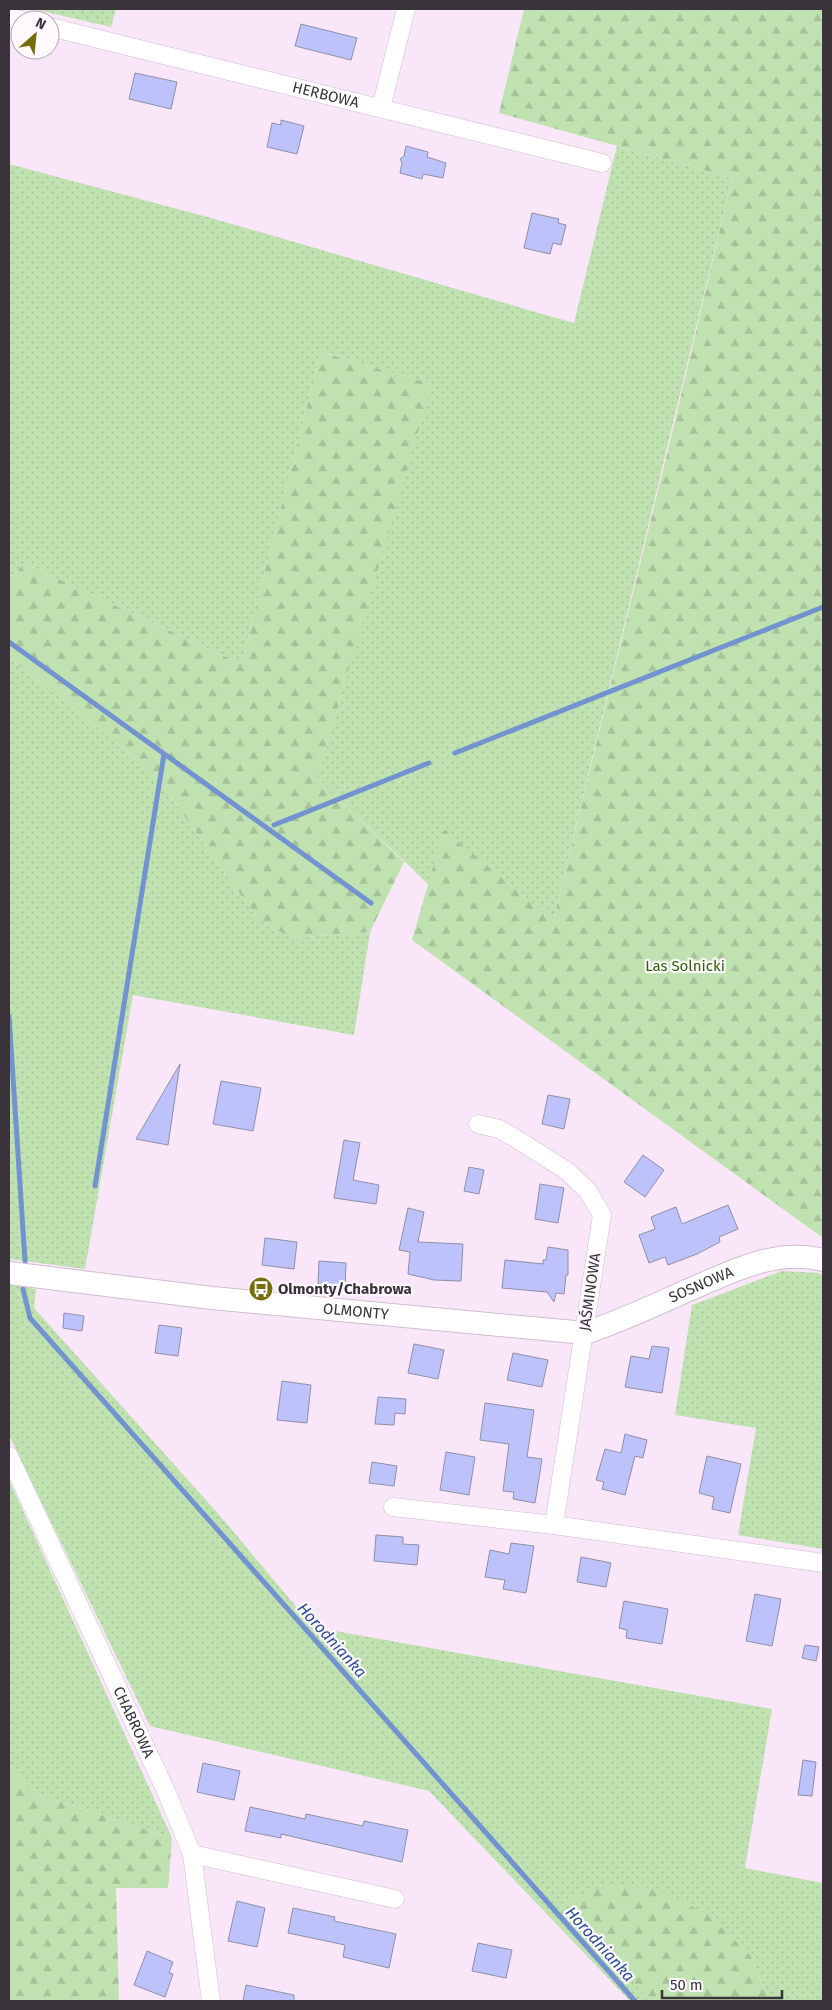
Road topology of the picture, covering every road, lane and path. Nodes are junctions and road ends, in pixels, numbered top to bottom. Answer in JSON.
{"nodes":[{"id":1,"x":406,"y":9,"type":"edge"},
{"id":2,"x":60,"y":29,"type":"edge"},
{"id":3,"x":382,"y":108,"type":"junction"},
{"id":4,"x":602,"y":163,"type":"dead end"},
{"id":5,"x":478,"y":1124,"type":"dead end"},
{"id":6,"x":823,"y":1260,"type":"edge"},
{"id":7,"x":9,"y":1273,"type":"edge"},
{"id":8,"x":584,"y":1333,"type":"junction"},
{"id":9,"x":9,"y":1456,"type":"edge"},
{"id":10,"x":393,"y":1507,"type":"dead end"},
{"id":11,"x":554,"y":1525,"type":"junction"},
{"id":12,"x":823,"y":1563,"type":"edge"},
{"id":13,"x":192,"y":1854,"type":"junction"},
{"id":14,"x":395,"y":1899,"type":"dead end"},
{"id":15,"x":210,"y":2001,"type":"edge"}],
"edges":[{"from":1,"to":3,"type":"street"},
{"from":2,"to":3,"type":"street","name":"HERBOWA"},
{"from":3,"to":4,"type":"street","name":"HERBOWA"},
{"from":5,"to":8,"type":"street","name":"JAŚMINOWA"},
{"from":6,"to":8,"type":"street","name":"SOSNOWA"},
{"from":7,"to":8,"type":"street","name":"OLMONTY"},
{"from":8,"to":11,"type":"street","name":"JAŚMINOWA"},
{"from":9,"to":13,"type":"street","name":"CHABROWA"},
{"from":10,"to":11,"type":"street"},
{"from":11,"to":12,"type":"street"},
{"from":13,"to":14,"type":"street"},
{"from":13,"to":15,"type":"street","name":"CHABROWA"}]}
